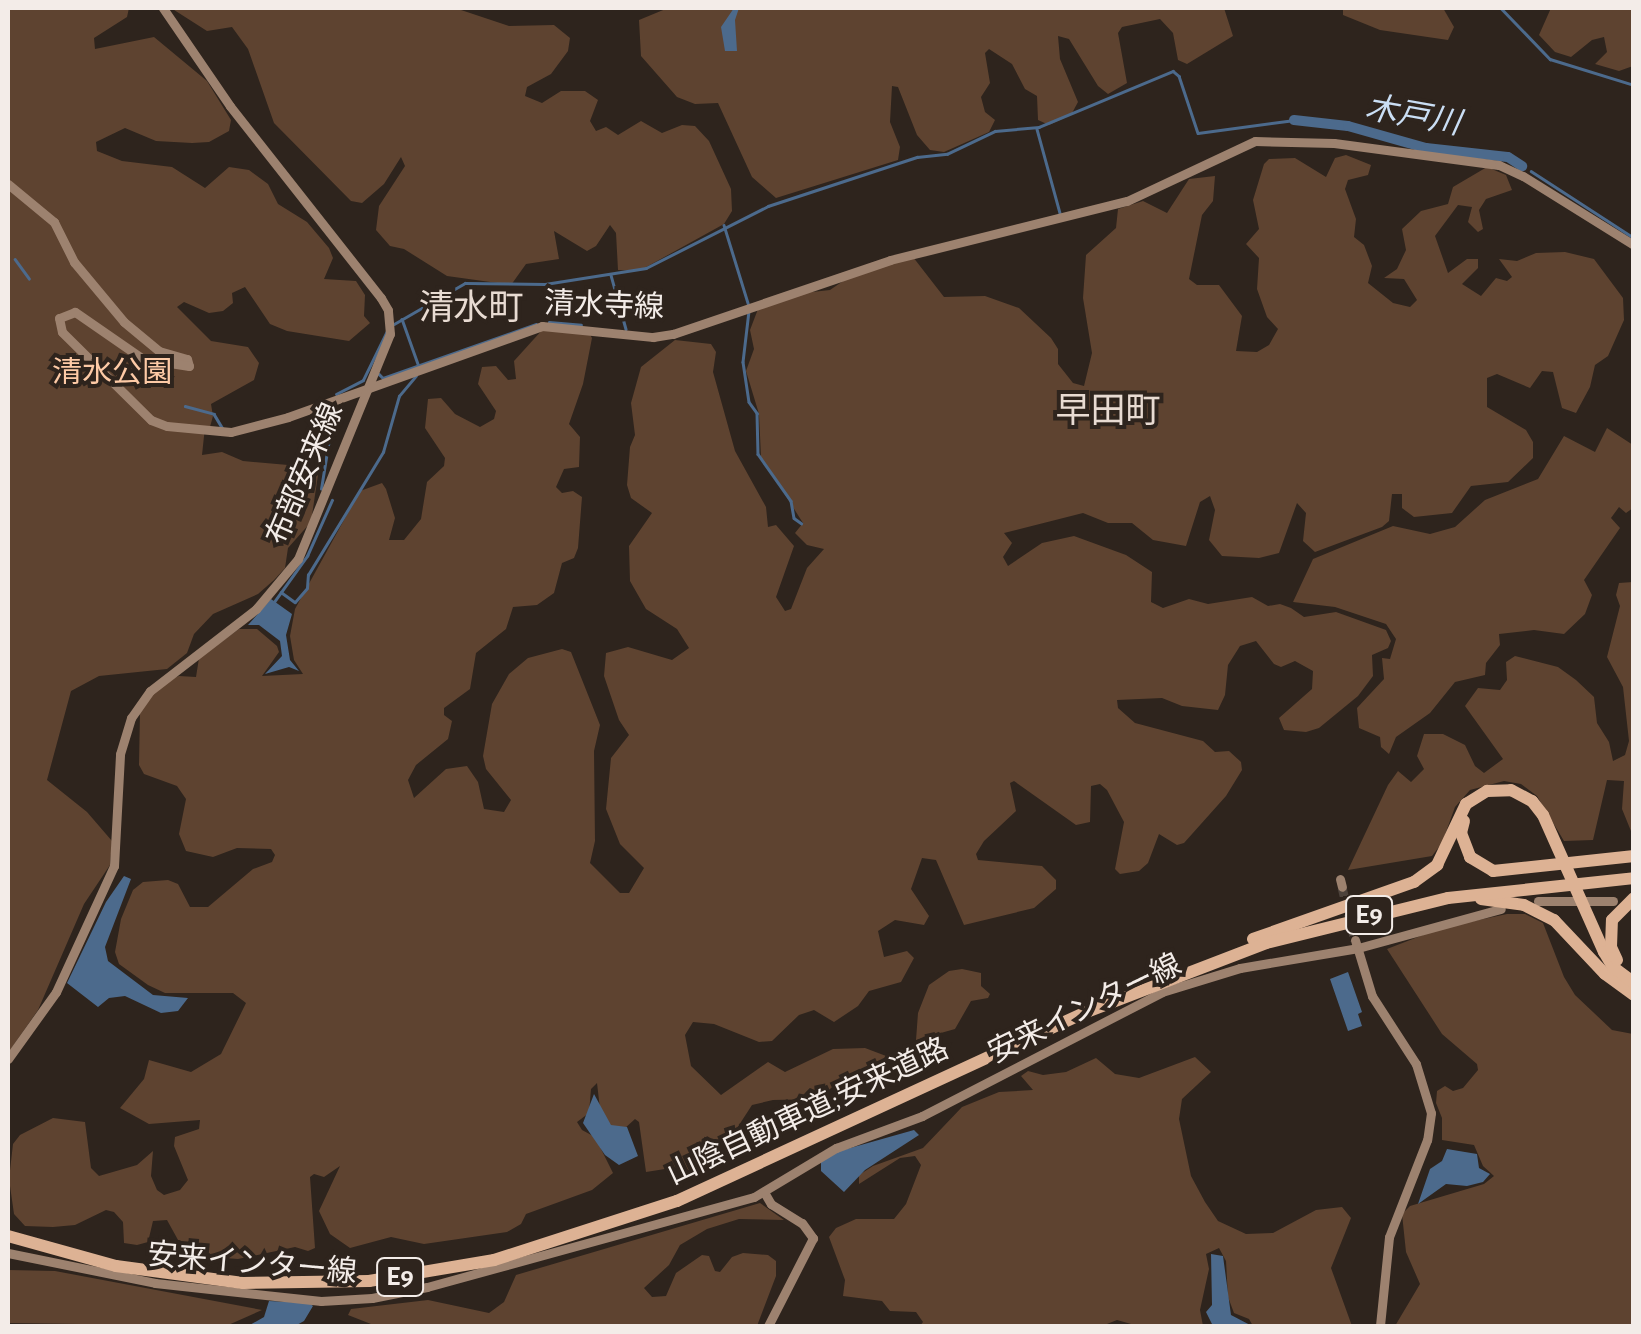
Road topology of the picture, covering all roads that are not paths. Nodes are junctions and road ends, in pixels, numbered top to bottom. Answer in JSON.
{"nodes":[{"id":1,"x":163,"y":8,"type":"edge"},
{"id":2,"x":8,"y":184,"type":"edge"},
{"id":3,"x":1634,"y":246,"type":"edge"},
{"id":4,"x":369,"y":387,"type":"junction"},
{"id":5,"x":1556,"y":845,"type":"junction"},
{"id":6,"x":1634,"y":856,"type":"edge"},
{"id":7,"x":1634,"y":877,"type":"edge"},
{"id":8,"x":1448,"y":898,"type":"junction"},
{"id":9,"x":1634,"y":898,"type":"edge"},
{"id":10,"x":1613,"y":900,"type":"dead end"},
{"id":11,"x":1538,"y":901,"type":"dead end"},
{"id":12,"x":1500,"y":908,"type":"dead end"},
{"id":13,"x":1356,"y":944,"type":"junction"},
{"id":14,"x":1634,"y":986,"type":"edge"},
{"id":15,"x":1132,"y":991,"type":"junction"},
{"id":16,"x":8,"y":1059,"type":"edge"},
{"id":17,"x":764,"y":1192,"type":"junction"},
{"id":18,"x":8,"y":1236,"type":"edge"},
{"id":19,"x":8,"y":1253,"type":"edge"},
{"id":20,"x":768,"y":1326,"type":"edge"},
{"id":21,"x":1380,"y":1326,"type":"edge"}],
"edges":[{"from":1,"to":4,"type":"main road","name":"布部安来線"},
{"from":2,"to":4,"type":"main road","name":"清水寺線"},
{"from":3,"to":4,"type":"main road","name":"清水寺線"},
{"from":4,"to":16,"type":"main road","name":"布部安来線"},
{"from":5,"to":6,"type":"highway"},
{"from":5,"to":14,"type":"highway"},
{"from":5,"to":15,"type":"highway"},
{"from":7,"to":8,"type":"highway","name":"山陰自動車道;安来道路","number":"E9"},
{"from":8,"to":14,"type":"highway"},
{"from":8,"to":15,"type":"highway","name":"山陰自動車道;安来道路","number":"E9"},
{"from":9,"to":14,"type":"highway"},
{"from":10,"to":11,"type":"main road"},
{"from":12,"to":13,"type":"main road","name":"安来インター線"},
{"from":13,"to":17,"type":"main road","name":"安来インター線"},
{"from":13,"to":21,"type":"main road"},
{"from":15,"to":18,"type":"highway","name":"山陰自動車道;安来道路","number":"E9"},
{"from":17,"to":19,"type":"main road","name":"安来インター線"},
{"from":17,"to":20,"type":"main road"}]}
